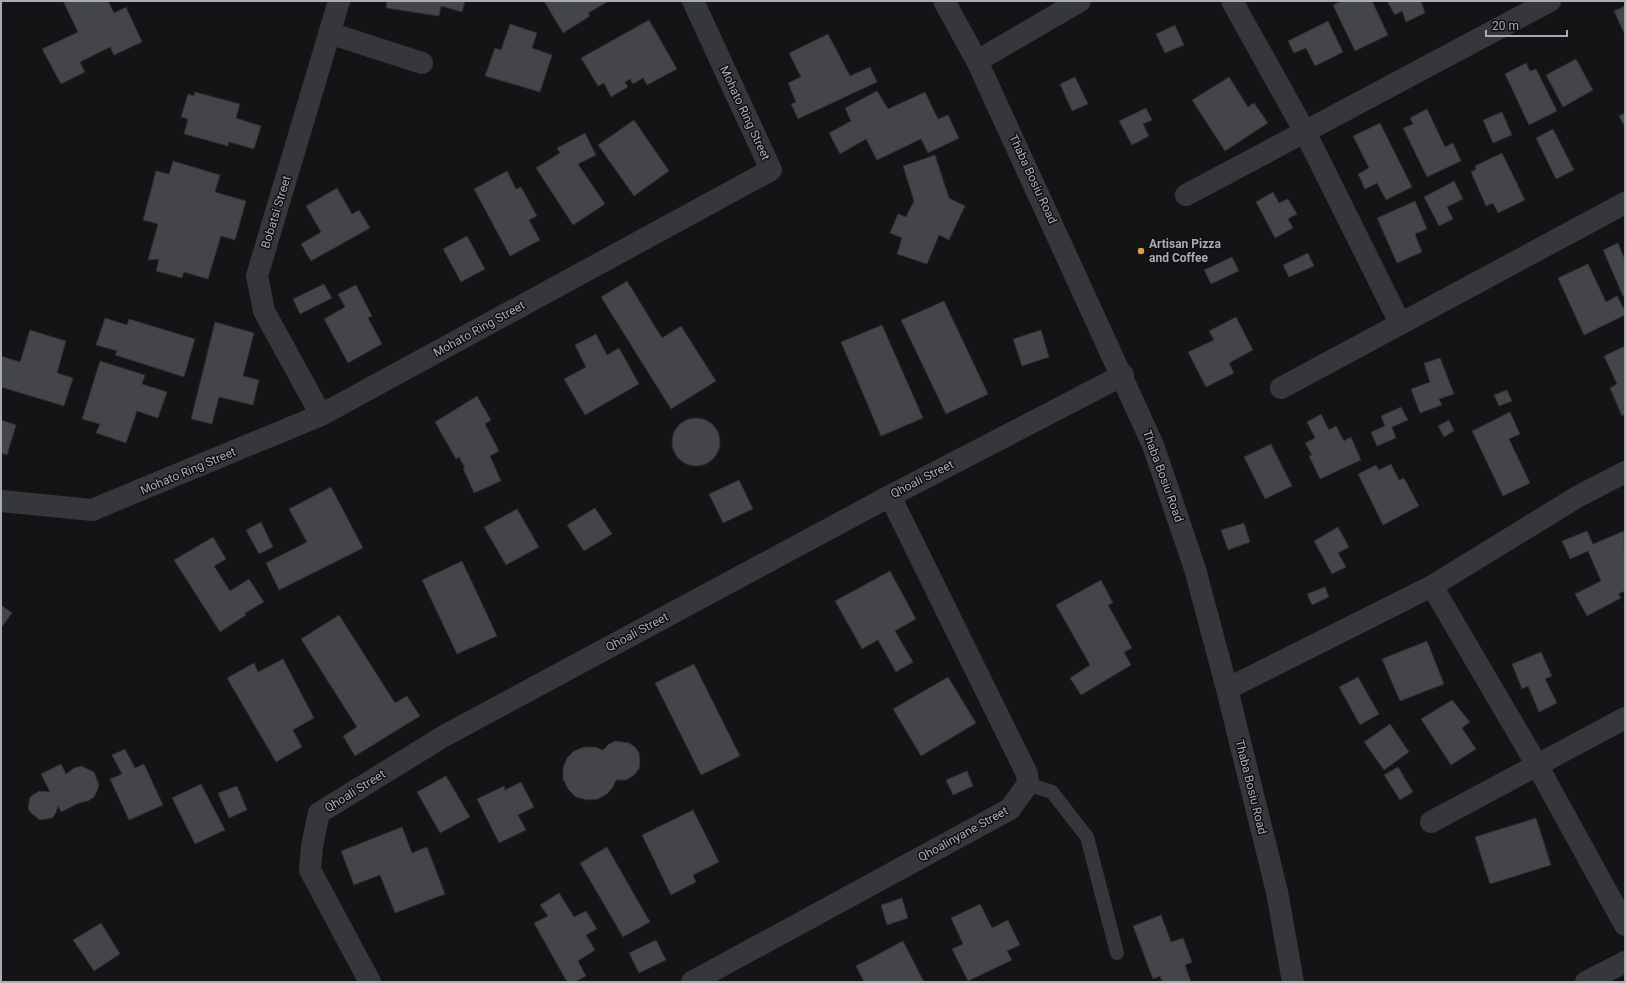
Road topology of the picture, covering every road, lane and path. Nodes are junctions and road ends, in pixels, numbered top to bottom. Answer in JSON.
{"nodes":[{"id":1,"x":339,"y":1,"type":"edge"},
{"id":2,"x":692,"y":1,"type":"edge"},
{"id":3,"x":944,"y":1,"type":"edge"},
{"id":4,"x":1080,"y":1,"type":"edge"},
{"id":5,"x":1232,"y":1,"type":"edge"},
{"id":6,"x":1550,"y":1,"type":"edge"},
{"id":7,"x":329,"y":33,"type":"junction"},
{"id":8,"x":977,"y":61,"type":"junction"},
{"id":9,"x":422,"y":63,"type":"dead end"},
{"id":10,"x":1305,"y":132,"type":"junction"},
{"id":11,"x":1186,"y":195,"type":"dead end"},
{"id":12,"x":1625,"y":203,"type":"edge"},
{"id":13,"x":1400,"y":323,"type":"junction"},
{"id":14,"x":1123,"y":375,"type":"junction"},
{"id":15,"x":1281,"y":388,"type":"dead end"},
{"id":16,"x":321,"y":415,"type":"junction"},
{"id":17,"x":1625,"y":472,"type":"edge"},
{"id":18,"x":890,"y":496,"type":"junction"},
{"id":19,"x":1,"y":501,"type":"edge"},
{"id":20,"x":1432,"y":586,"type":"junction"},
{"id":21,"x":1227,"y":689,"type":"junction"},
{"id":22,"x":1625,"y":718,"type":"edge"},
{"id":23,"x":1537,"y":765,"type":"junction"},
{"id":24,"x":1028,"y":784,"type":"junction"},
{"id":25,"x":1431,"y":822,"type":"dead end"},
{"id":26,"x":1625,"y":925,"type":"edge"},
{"id":27,"x":1117,"y":953,"type":"dead end"},
{"id":28,"x":1625,"y":962,"type":"edge"},
{"id":29,"x":370,"y":982,"type":"edge"},
{"id":30,"x":692,"y":982,"type":"edge"},
{"id":31,"x":1293,"y":982,"type":"edge"},
{"id":32,"x":1586,"y":982,"type":"edge"}],
"edges":[{"from":1,"to":7,"type":"street","name":"Bobatsi Street"},
{"from":2,"to":16,"type":"street","name":"Mohato Ring Street"},
{"from":3,"to":8,"type":"street","name":"Thaba Bosiu Road"},
{"from":4,"to":8,"type":"street"},
{"from":5,"to":10,"type":"street"},
{"from":6,"to":10,"type":"street"},
{"from":7,"to":9,"type":"street"},
{"from":7,"to":16,"type":"street","name":"Bobatsi Street"},
{"from":8,"to":14,"type":"street","name":"Thaba Bosiu Road"},
{"from":10,"to":11,"type":"street"},
{"from":10,"to":13,"type":"street"},
{"from":12,"to":13,"type":"street"},
{"from":13,"to":15,"type":"street"},
{"from":14,"to":18,"type":"street","name":"Qhoali Street"},
{"from":14,"to":21,"type":"street","name":"Thaba Bosiu Road"},
{"from":16,"to":19,"type":"street","name":"Mohato Ring Street"},
{"from":17,"to":20,"type":"street"},
{"from":18,"to":24,"type":"street"},
{"from":18,"to":29,"type":"street","name":"Qhoali Street"},
{"from":20,"to":21,"type":"street"},
{"from":20,"to":23,"type":"street"},
{"from":21,"to":31,"type":"street","name":"Thaba Bosiu Road"},
{"from":22,"to":23,"type":"street"},
{"from":23,"to":25,"type":"street"},
{"from":23,"to":26,"type":"street"},
{"from":24,"to":27,"type":"lane"},
{"from":24,"to":30,"type":"street","name":"Qhoalinyane Street"},
{"from":28,"to":32,"type":"street"}]}
